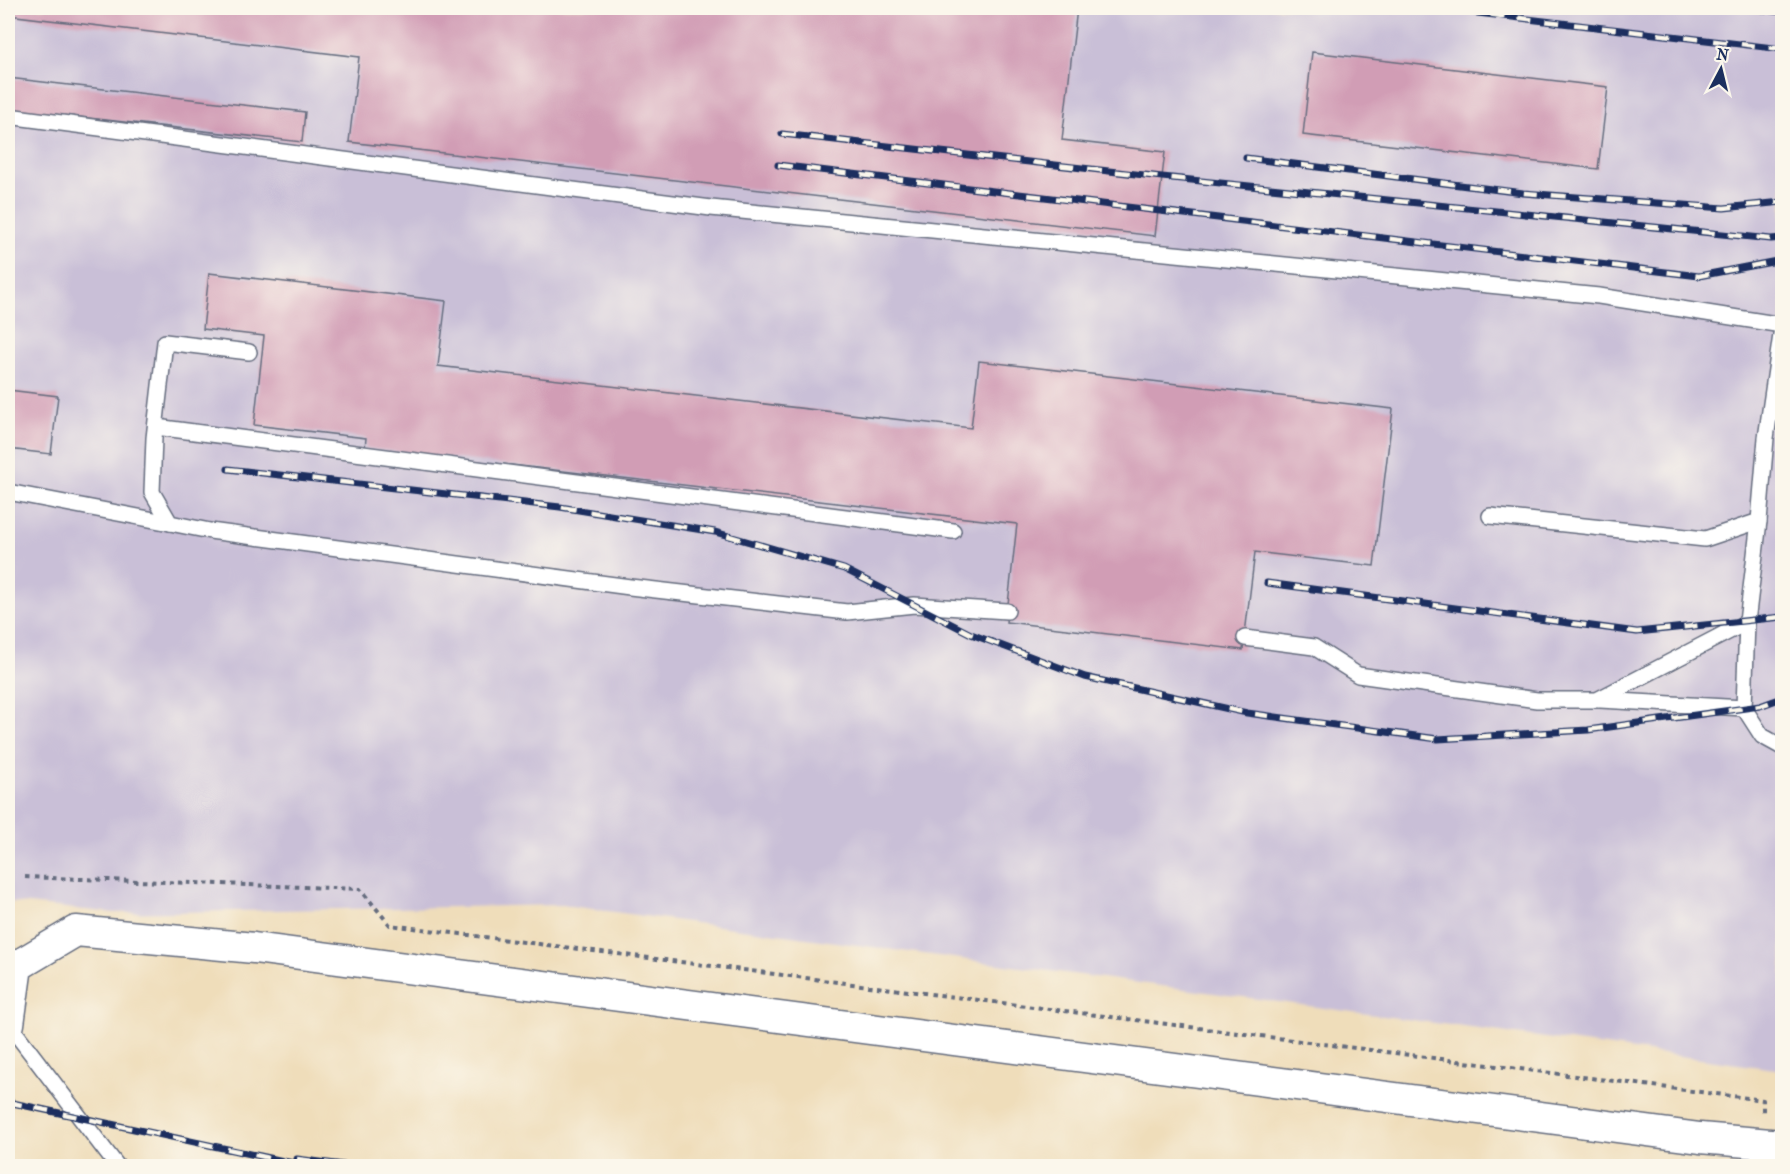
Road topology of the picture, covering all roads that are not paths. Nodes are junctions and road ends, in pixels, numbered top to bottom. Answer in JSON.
{"nodes":[{"id":1,"x":8,"y":116,"type":"edge"},
{"id":2,"x":1782,"y":327,"type":"edge"},
{"id":3,"x":249,"y":352,"type":"dead end"},
{"id":4,"x":156,"y":427,"type":"junction"},
{"id":5,"x":8,"y":492,"type":"edge"},
{"id":6,"x":1490,"y":516,"type":"dead end"},
{"id":7,"x":1759,"y":521,"type":"junction"},
{"id":8,"x":170,"y":523,"type":"junction"},
{"id":9,"x":953,"y":531,"type":"dead end"},
{"id":10,"x":1007,"y":611,"type":"dead end"},
{"id":11,"x":1747,"y":622,"type":"junction"},
{"id":12,"x":1245,"y":638,"type":"dead end"},
{"id":13,"x":1597,"y":700,"type":"junction"},
{"id":14,"x":1744,"y":708,"type":"junction"},
{"id":15,"x":1782,"y":747,"type":"edge"},
{"id":16,"x":8,"y":1023,"type":"edge"},
{"id":17,"x":1782,"y":1145,"type":"edge"},
{"id":18,"x":117,"y":1167,"type":"edge"}],
"edges":[{"from":1,"to":2,"type":"lane"},
{"from":2,"to":7,"type":"lane"},
{"from":3,"to":4,"type":"lane"},
{"from":4,"to":8,"type":"lane"},
{"from":4,"to":9,"type":"lane"},
{"from":5,"to":8,"type":"lane"},
{"from":6,"to":7,"type":"lane"},
{"from":7,"to":11,"type":"lane"},
{"from":8,"to":10,"type":"lane"},
{"from":11,"to":13,"type":"lane"},
{"from":11,"to":14,"type":"lane"},
{"from":12,"to":13,"type":"lane"},
{"from":13,"to":14,"type":"lane"},
{"from":14,"to":15,"type":"lane"},
{"from":16,"to":17,"type":"street"},
{"from":16,"to":18,"type":"lane"}]}
